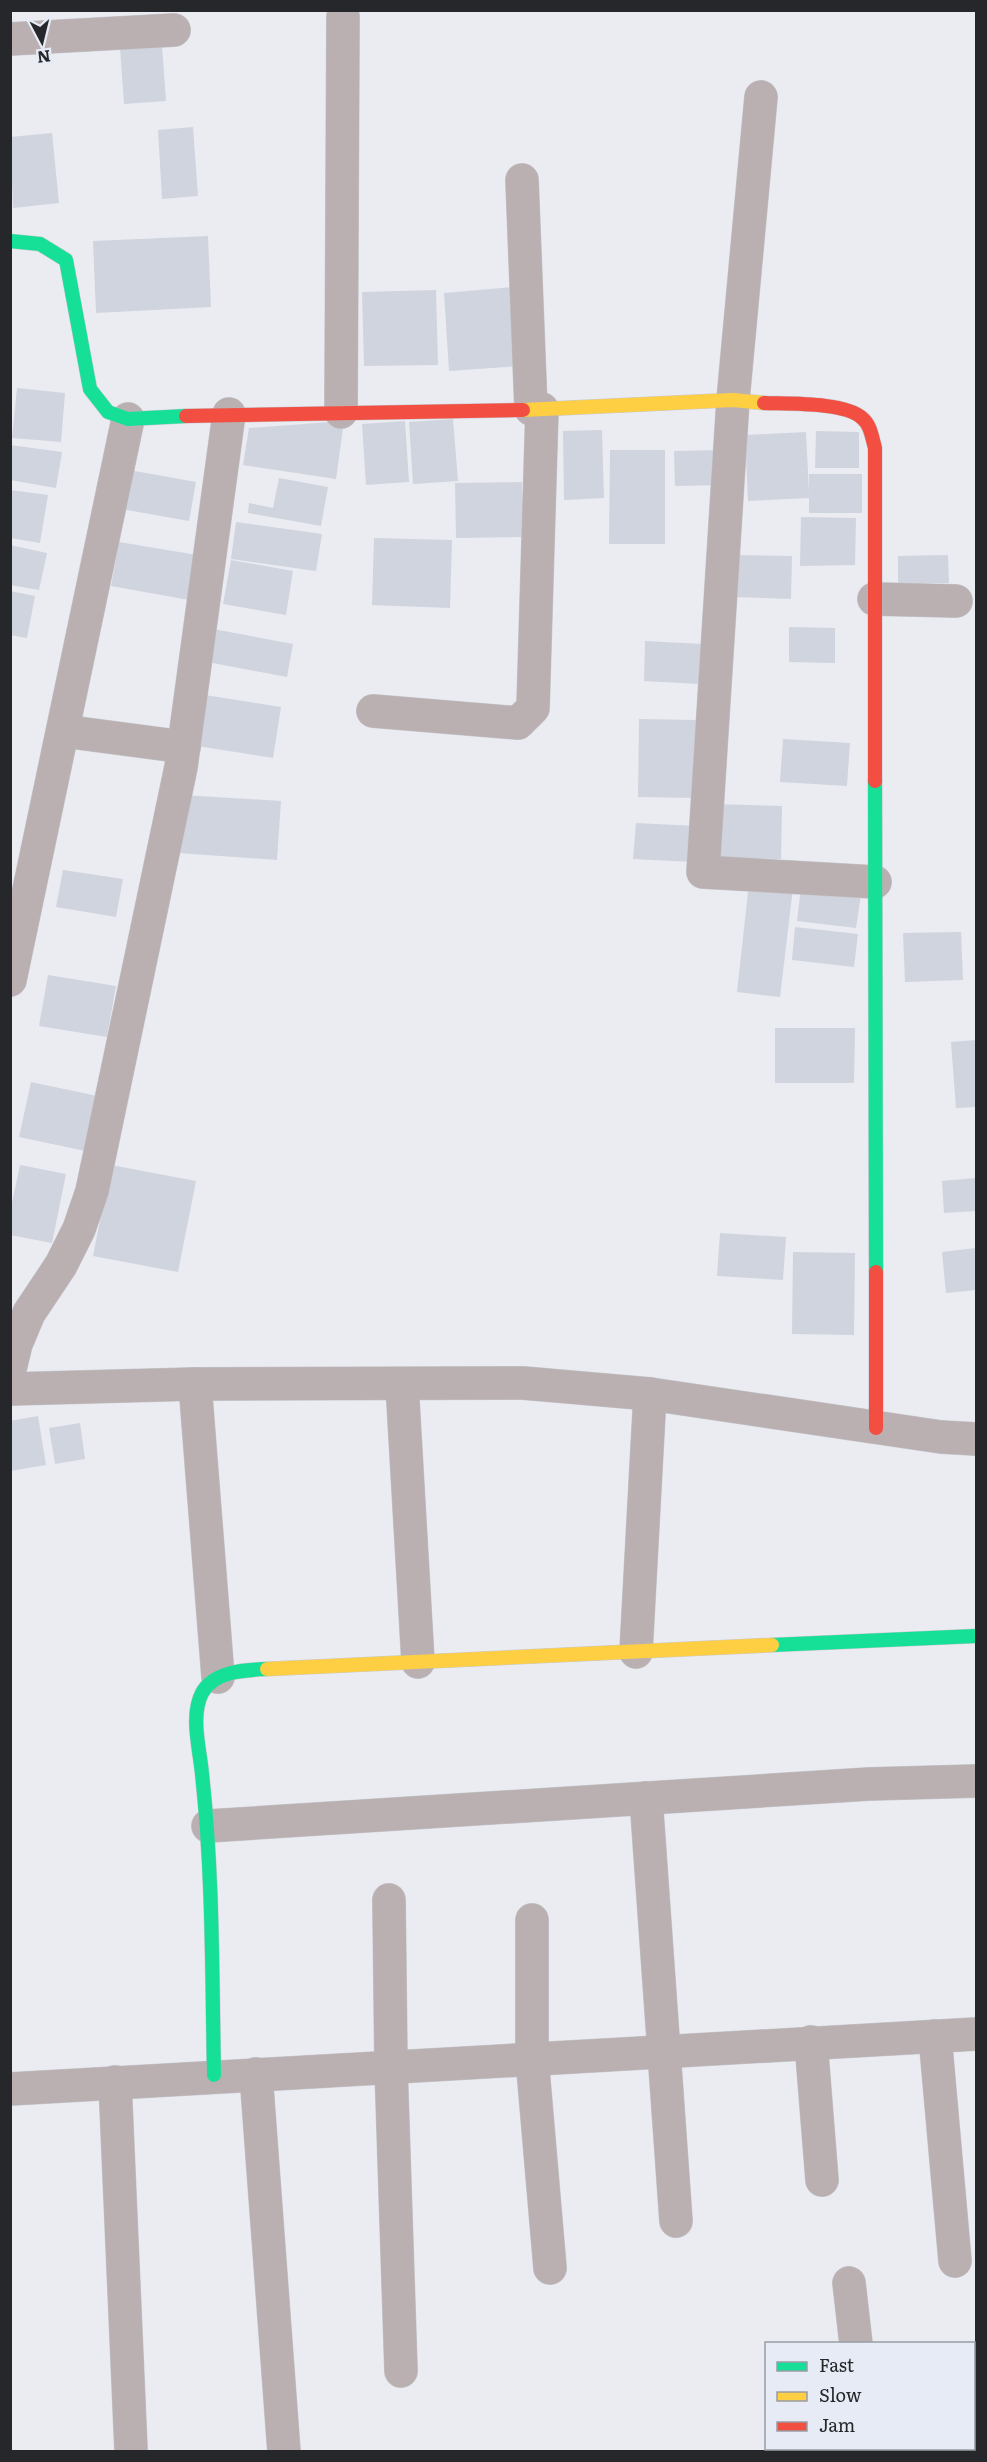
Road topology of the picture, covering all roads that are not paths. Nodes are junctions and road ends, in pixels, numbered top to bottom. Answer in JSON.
{"nodes":[{"id":1,"x":343,"y":17,"type":"dead end"},
{"id":2,"x":174,"y":30,"type":"dead end"},
{"id":3,"x":10,"y":39,"type":"edge"},
{"id":4,"x":761,"y":97,"type":"dead end"},
{"id":5,"x":522,"y":180,"type":"dead end"},
{"id":6,"x":10,"y":241,"type":"edge"},
{"id":7,"x":733,"y":400,"type":"junction"},
{"id":8,"x":536,"y":409,"type":"junction"},
{"id":9,"x":341,"y":412,"type":"junction"},
{"id":10,"x":229,"y":414,"type":"junction"},
{"id":11,"x":128,"y":419,"type":"junction"},
{"id":12,"x":874,"y":599,"type":"junction"},
{"id":13,"x":956,"y":601,"type":"dead end"},
{"id":14,"x":373,"y":711,"type":"dead end"},
{"id":15,"x":63,"y":731,"type":"junction"},
{"id":16,"x":184,"y":747,"type":"junction"},
{"id":17,"x":875,"y":882,"type":"junction"},
{"id":18,"x":10,"y":980,"type":"edge"},
{"id":19,"x":10,"y":1369,"type":"edge"},
{"id":20,"x":195,"y":1384,"type":"junction"},
{"id":21,"x":402,"y":1384,"type":"junction"},
{"id":22,"x":10,"y":1389,"type":"edge"},
{"id":23,"x":650,"y":1394,"type":"junction"},
{"id":24,"x":876,"y":1428,"type":"junction"},
{"id":25,"x":976,"y":1439,"type":"edge"},
{"id":26,"x":976,"y":1636,"type":"edge"},
{"id":27,"x":636,"y":1652,"type":"junction"},
{"id":28,"x":418,"y":1662,"type":"junction"},
{"id":29,"x":218,"y":1677,"type":"junction"},
{"id":30,"x":976,"y":1781,"type":"edge"},
{"id":31,"x":646,"y":1798,"type":"junction"},
{"id":32,"x":208,"y":1826,"type":"junction"},
{"id":33,"x":389,"y":1900,"type":"dead end"},
{"id":34,"x":532,"y":1920,"type":"dead end"},
{"id":35,"x":976,"y":2034,"type":"edge"},
{"id":36,"x":936,"y":2036,"type":"junction"},
{"id":37,"x":811,"y":2042,"type":"junction"},
{"id":38,"x":664,"y":2051,"type":"junction"},
{"id":39,"x":532,"y":2058,"type":"junction"},
{"id":40,"x":391,"y":2066,"type":"junction"},
{"id":41,"x":256,"y":2074,"type":"junction"},
{"id":42,"x":214,"y":2075,"type":"junction"},
{"id":43,"x":115,"y":2082,"type":"junction"},
{"id":44,"x":10,"y":2089,"type":"edge"},
{"id":45,"x":822,"y":2180,"type":"dead end"},
{"id":46,"x":676,"y":2221,"type":"dead end"},
{"id":47,"x":955,"y":2261,"type":"dead end"},
{"id":48,"x":549,"y":2268,"type":"dead end"},
{"id":49,"x":849,"y":2283,"type":"dead end"},
{"id":50,"x":856,"y":2342,"type":"edge"},
{"id":51,"x":401,"y":2371,"type":"dead end"},
{"id":52,"x":131,"y":2450,"type":"dead end"},
{"id":53,"x":284,"y":2451,"type":"edge"}],
"edges":[{"from":1,"to":9,"type":"street"},
{"from":2,"to":3,"type":"street"},
{"from":4,"to":7,"type":"street"},
{"from":5,"to":8,"type":"street"},
{"from":6,"to":11,"type":"street"},
{"from":7,"to":8,"type":"street"},
{"from":7,"to":12,"type":"street"},
{"from":7,"to":17,"type":"street"},
{"from":8,"to":9,"type":"street"},
{"from":8,"to":14,"type":"street"},
{"from":9,"to":10,"type":"street"},
{"from":10,"to":11,"type":"street"},
{"from":10,"to":16,"type":"street"},
{"from":11,"to":15,"type":"street"},
{"from":12,"to":13,"type":"street"},
{"from":12,"to":17,"type":"street"},
{"from":15,"to":16,"type":"street"},
{"from":15,"to":18,"type":"street"},
{"from":16,"to":19,"type":"street"},
{"from":17,"to":24,"type":"street"},
{"from":20,"to":21,"type":"street"},
{"from":20,"to":22,"type":"street"},
{"from":20,"to":29,"type":"street"},
{"from":21,"to":23,"type":"street"},
{"from":21,"to":28,"type":"street"},
{"from":23,"to":24,"type":"street"},
{"from":23,"to":27,"type":"street"},
{"from":24,"to":25,"type":"street"},
{"from":26,"to":27,"type":"street"},
{"from":27,"to":28,"type":"street"},
{"from":28,"to":29,"type":"street"},
{"from":29,"to":32,"type":"street"},
{"from":30,"to":31,"type":"street"},
{"from":31,"to":32,"type":"street"},
{"from":31,"to":38,"type":"street"},
{"from":32,"to":42,"type":"street"},
{"from":33,"to":40,"type":"street"},
{"from":34,"to":39,"type":"street"},
{"from":35,"to":36,"type":"street"},
{"from":36,"to":37,"type":"street"},
{"from":36,"to":47,"type":"street"},
{"from":37,"to":38,"type":"street"},
{"from":37,"to":45,"type":"street"},
{"from":38,"to":39,"type":"street"},
{"from":38,"to":46,"type":"street"},
{"from":39,"to":40,"type":"street"},
{"from":39,"to":48,"type":"street"},
{"from":40,"to":41,"type":"street"},
{"from":40,"to":51,"type":"street"},
{"from":41,"to":42,"type":"street"},
{"from":41,"to":53,"type":"street"},
{"from":42,"to":43,"type":"street"},
{"from":43,"to":44,"type":"street"},
{"from":43,"to":52,"type":"street"},
{"from":49,"to":50,"type":"street"}]}
